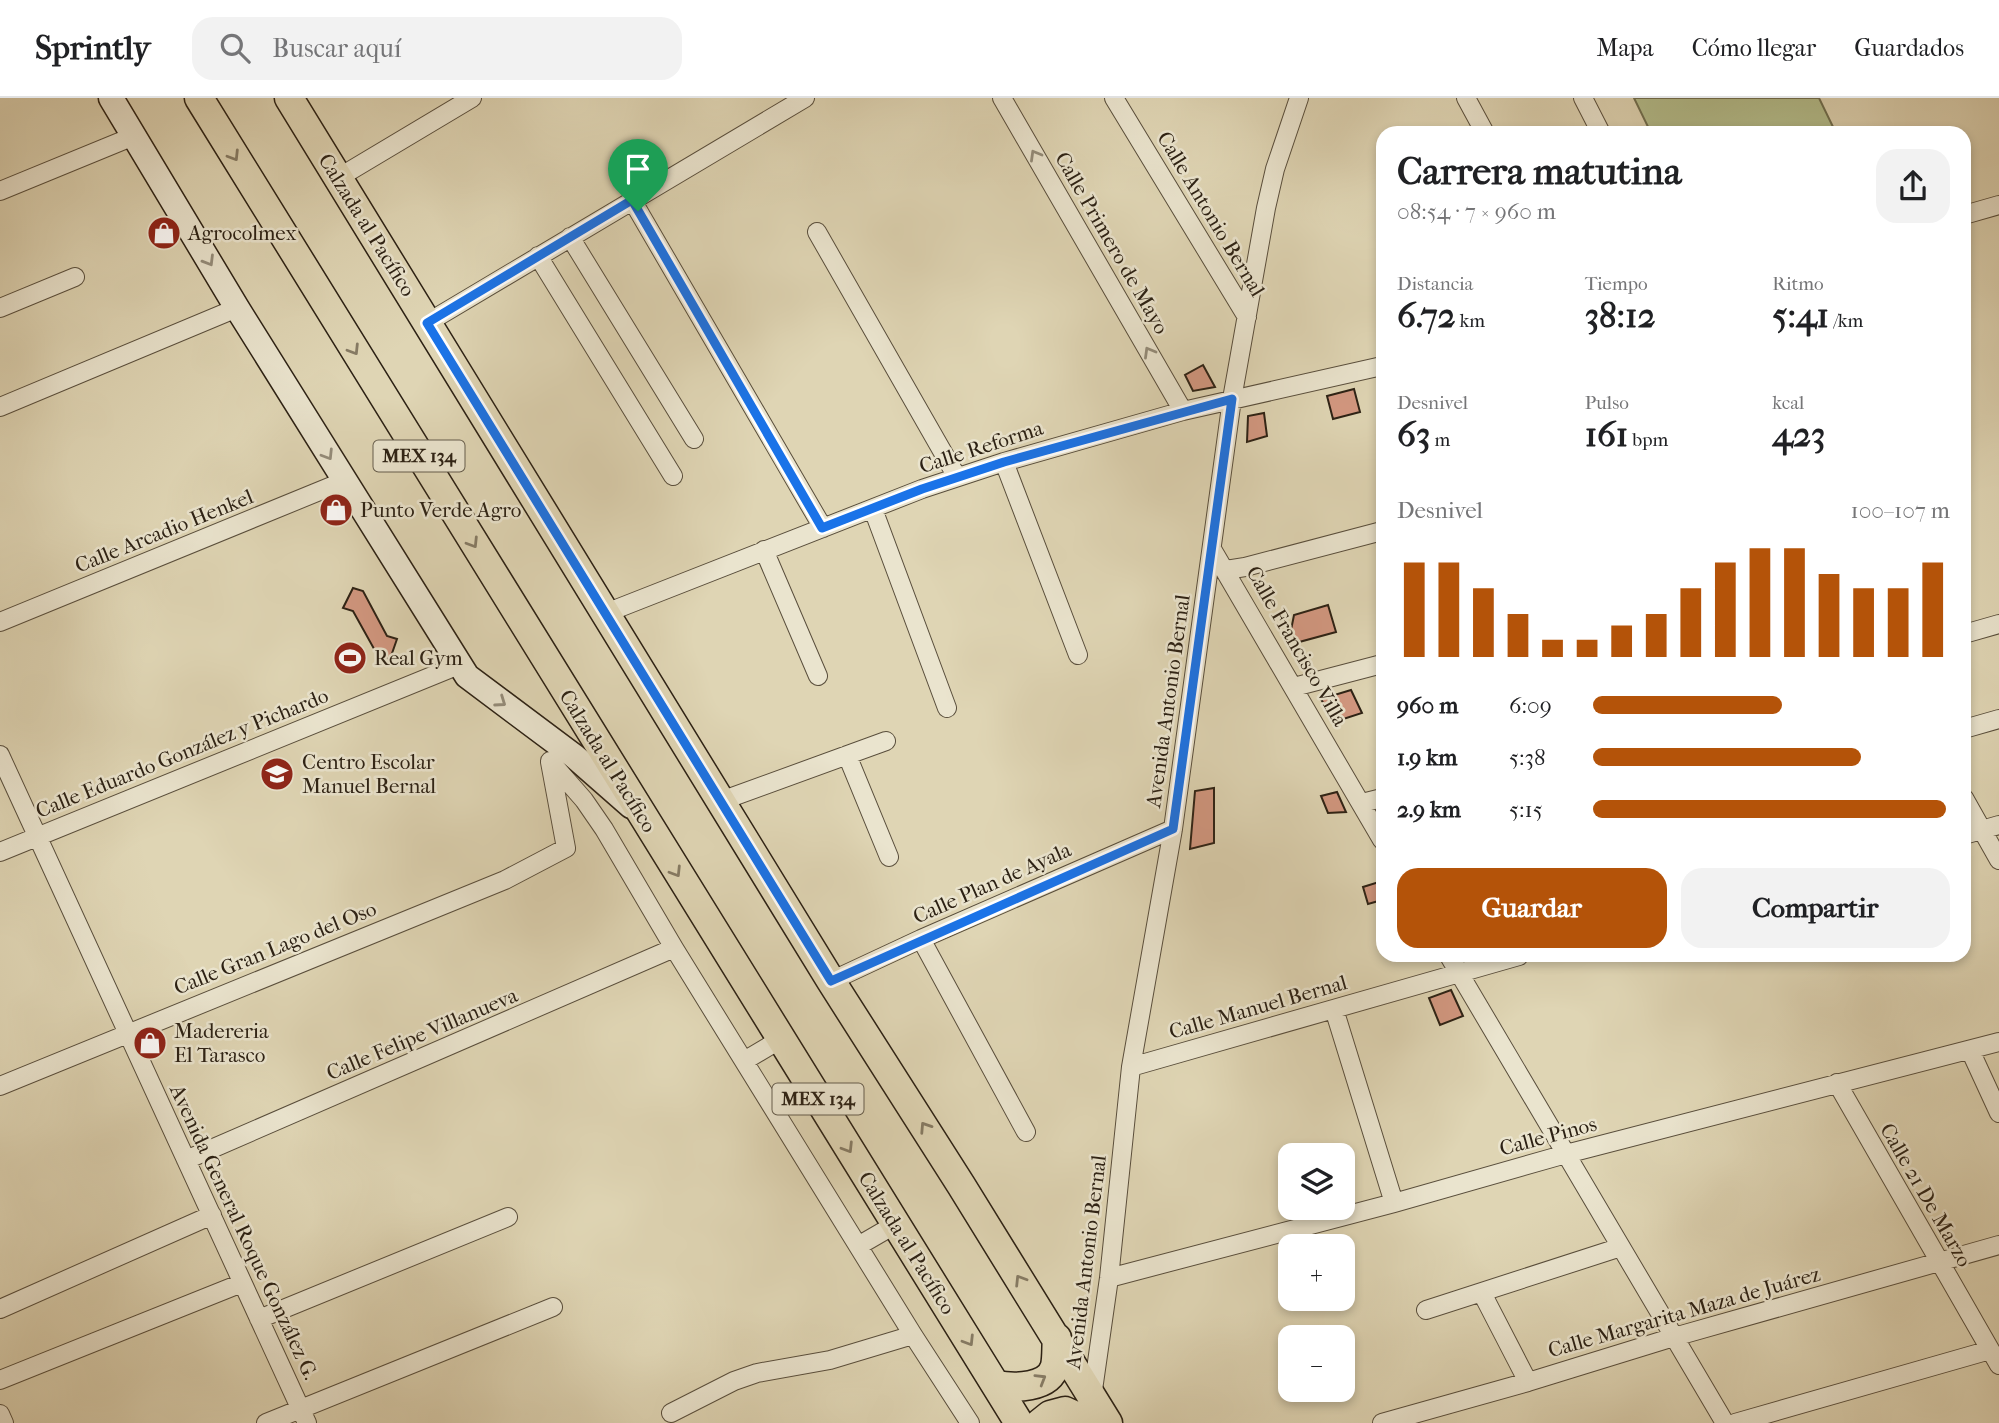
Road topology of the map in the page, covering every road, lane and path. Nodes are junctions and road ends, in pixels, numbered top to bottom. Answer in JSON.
{"nodes":[{"id":1,"x":111,"y":98,"type":"edge"},
{"id":2,"x":199,"y":98,"type":"edge"},
{"id":3,"x":289,"y":98,"type":"edge"},
{"id":4,"x":472,"y":98,"type":"edge"},
{"id":5,"x":805,"y":98,"type":"edge"},
{"id":6,"x":1002,"y":98,"type":"edge"},
{"id":7,"x":1114,"y":98,"type":"edge"},
{"id":8,"x":1299,"y":98,"type":"edge"},
{"id":9,"x":1466,"y":98,"type":"edge"},
{"id":10,"x":1583,"y":98,"type":"edge"},
{"id":11,"x":1481,"y":126,"type":"edge"},
{"id":12,"x":1597,"y":126,"type":"edge"},
{"id":13,"x":134,"y":136,"type":"junction"},
{"id":14,"x":338,"y":178,"type":"junction"},
{"id":15,"x":0,"y":191,"type":"edge"},
{"id":16,"x":632,"y":200,"type":"junction"},
{"id":17,"x":1999,"y":205,"type":"edge"},
{"id":18,"x":1971,"y":213,"type":"edge"},
{"id":19,"x":817,"y":232,"type":"dead end"},
{"id":20,"x":570,"y":237,"type":"junction"},
{"id":21,"x":538,"y":256,"type":"junction"},
{"id":22,"x":75,"y":278,"type":"dead end"},
{"id":23,"x":0,"y":308,"type":"edge"},
{"id":24,"x":237,"y":308,"type":"junction"},
{"id":25,"x":1247,"y":317,"type":"junction"},
{"id":26,"x":427,"y":323,"type":"junction"},
{"id":27,"x":1376,"y":367,"type":"edge"},
{"id":28,"x":1232,"y":399,"type":"junction"},
{"id":29,"x":0,"y":407,"type":"edge"},
{"id":30,"x":1183,"y":411,"type":"junction"},
{"id":31,"x":694,"y":439,"type":"dead end"},
{"id":32,"x":1004,"y":462,"type":"junction"},
{"id":33,"x":673,"y":476,"type":"dead end"},
{"id":34,"x":957,"y":477,"type":"junction"},
{"id":35,"x":344,"y":481,"type":"junction"},
{"id":36,"x":873,"y":509,"type":"junction"},
{"id":37,"x":822,"y":528,"type":"junction"},
{"id":38,"x":1376,"y":533,"type":"edge"},
{"id":39,"x":1212,"y":549,"type":"junction"},
{"id":40,"x":764,"y":550,"type":"junction"},
{"id":41,"x":1226,"y":570,"type":"junction"},
{"id":42,"x":606,"y":613,"type":"junction"},
{"id":43,"x":0,"y":622,"type":"edge"},
{"id":44,"x":1999,"y":624,"type":"edge"},
{"id":45,"x":1971,"y":632,"type":"edge"},
{"id":46,"x":1078,"y":655,"type":"dead end"},
{"id":47,"x":459,"y":665,"type":"junction"},
{"id":48,"x":1376,"y":666,"type":"edge"},
{"id":49,"x":818,"y":676,"type":"dead end"},
{"id":50,"x":1294,"y":687,"type":"junction"},
{"id":51,"x":947,"y":708,"type":"dead end"},
{"id":52,"x":1999,"y":719,"type":"edge"},
{"id":53,"x":1971,"y":727,"type":"edge"},
{"id":54,"x":546,"y":734,"type":"junction"},
{"id":55,"x":886,"y":741,"type":"dead end"},
{"id":56,"x":0,"y":755,"type":"edge"},
{"id":57,"x":847,"y":755,"type":"junction"},
{"id":58,"x":550,"y":761,"type":"junction"},
{"id":59,"x":1376,"y":799,"type":"edge"},
{"id":60,"x":721,"y":802,"type":"junction"},
{"id":61,"x":1362,"y":803,"type":"junction"},
{"id":62,"x":1971,"y":806,"type":"edge"},
{"id":63,"x":640,"y":814,"type":"junction"},
{"id":64,"x":1990,"y":827,"type":"edge"},
{"id":65,"x":1173,"y":829,"type":"junction"},
{"id":66,"x":1376,"y":829,"type":"edge"},
{"id":67,"x":1971,"y":833,"type":"edge"},
{"id":68,"x":38,"y":837,"type":"junction"},
{"id":69,"x":0,"y":852,"type":"edge"},
{"id":70,"x":889,"y":857,"type":"dead end"},
{"id":71,"x":1999,"y":860,"type":"edge"},
{"id":72,"x":921,"y":939,"type":"junction"},
{"id":73,"x":674,"y":948,"type":"junction"},
{"id":74,"x":1452,"y":962,"type":"edge"},
{"id":75,"x":1496,"y":962,"type":"edge"},
{"id":76,"x":1458,"y":972,"type":"junction"},
{"id":77,"x":831,"y":981,"type":"junction"},
{"id":78,"x":1335,"y":1009,"type":"junction"},
{"id":79,"x":127,"y":1032,"type":"junction"},
{"id":80,"x":781,"y":1039,"type":"junction"},
{"id":81,"x":1999,"y":1042,"type":"edge"},
{"id":82,"x":1970,"y":1050,"type":"junction"},
{"id":83,"x":744,"y":1061,"type":"junction"},
{"id":84,"x":1131,"y":1067,"type":"junction"},
{"id":85,"x":1837,"y":1083,"type":"junction"},
{"id":86,"x":0,"y":1086,"type":"edge"},
{"id":87,"x":1999,"y":1113,"type":"edge"},
{"id":88,"x":1026,"y":1132,"type":"dead end"},
{"id":89,"x":1566,"y":1154,"type":"junction"},
{"id":90,"x":186,"y":1160,"type":"junction"},
{"id":91,"x":1394,"y":1203,"type":"junction"},
{"id":92,"x":212,"y":1215,"type":"junction"},
{"id":93,"x":508,"y":1217,"type":"dead end"},
{"id":94,"x":895,"y":1224,"type":"junction"},
{"id":95,"x":1999,"y":1245,"type":"edge"},
{"id":96,"x":858,"y":1246,"type":"junction"},
{"id":97,"x":1621,"y":1247,"type":"junction"},
{"id":98,"x":1938,"y":1262,"type":"junction"},
{"id":99,"x":1109,"y":1278,"type":"junction"},
{"id":100,"x":242,"y":1283,"type":"junction"},
{"id":101,"x":1482,"y":1293,"type":"junction"},
{"id":102,"x":552,"y":1307,"type":"dead end"},
{"id":103,"x":0,"y":1310,"type":"edge"},
{"id":104,"x":1426,"y":1310,"type":"dead end"},
{"id":105,"x":259,"y":1319,"type":"junction"},
{"id":106,"x":913,"y":1335,"type":"junction"},
{"id":107,"x":1674,"y":1337,"type":"junction"},
{"id":108,"x":1056,"y":1338,"type":"junction"},
{"id":109,"x":1994,"y":1357,"type":"edge"},
{"id":110,"x":0,"y":1380,"type":"edge"},
{"id":111,"x":1528,"y":1382,"type":"junction"},
{"id":112,"x":996,"y":1385,"type":"junction"},
{"id":113,"x":1091,"y":1410,"type":"edge"},
{"id":114,"x":671,"y":1413,"type":"dead end"},
{"id":115,"x":0,"y":1414,"type":"edge"},
{"id":116,"x":304,"y":1416,"type":"edge"},
{"id":117,"x":1022,"y":1422,"type":"edge"},
{"id":118,"x":4,"y":1423,"type":"edge"},
{"id":119,"x":266,"y":1423,"type":"edge"},
{"id":120,"x":970,"y":1423,"type":"edge"},
{"id":121,"x":1108,"y":1423,"type":"edge"},
{"id":122,"x":1382,"y":1423,"type":"edge"},
{"id":123,"x":1725,"y":1423,"type":"edge"},
{"id":124,"x":1735,"y":1423,"type":"edge"}],
"edges":[{"from":1,"to":13,"type":"street"},
{"from":2,"to":63,"type":"main road","name":"Calzada al Pacífico","number":"MEX 134","one_way":true},
{"from":3,"to":14,"type":"main road","name":"Calzada al Pacífico","number":"MEX 134"},
{"from":4,"to":14,"type":"street"},
{"from":5,"to":16,"type":"street"},
{"from":30,"to":6,"type":"street","name":"Calle Primero de Mayo","one_way":true},
{"from":7,"to":25,"type":"street","name":"Calle Antonio Bernal"},
{"from":8,"to":25,"type":"street","name":"Avenida Antonio Bernal"},
{"from":9,"to":11,"type":"street"},
{"from":10,"to":12,"type":"street"},
{"from":13,"to":15,"type":"street"},
{"from":13,"to":24,"type":"street","one_way":true},
{"from":14,"to":26,"type":"main road","name":"Calzada al Pacífico","number":"MEX 134"},
{"from":16,"to":20,"type":"street"},
{"from":16,"to":37,"type":"street"},
{"from":17,"to":18,"type":"street"},
{"from":19,"to":34,"type":"street"},
{"from":20,"to":21,"type":"street"},
{"from":20,"to":31,"type":"street"},
{"from":21,"to":26,"type":"street"},
{"from":21,"to":33,"type":"street"},
{"from":22,"to":23,"type":"street"},
{"from":24,"to":29,"type":"street"},
{"from":24,"to":35,"type":"street","one_way":true},
{"from":25,"to":28,"type":"street","name":"Avenida Antonio Bernal"},
{"from":26,"to":42,"type":"main road","name":"Calzada al Pacífico","number":"MEX 134"},
{"from":27,"to":28,"type":"street","name":"Calle Reforma"},
{"from":28,"to":30,"type":"street","name":"Calle Reforma"},
{"from":28,"to":39,"type":"street","name":"Avenida Antonio Bernal"},
{"from":30,"to":32,"type":"street","name":"Calle Reforma"},
{"from":32,"to":34,"type":"street","name":"Calle Reforma"},
{"from":32,"to":46,"type":"street"},
{"from":34,"to":36,"type":"street","name":"Calle Reforma"},
{"from":35,"to":43,"type":"street","name":"Calle Arcadio Henkel"},
{"from":35,"to":47,"type":"street"},
{"from":36,"to":37,"type":"street","name":"Calle Reforma"},
{"from":36,"to":51,"type":"street"},
{"from":37,"to":40,"type":"street","name":"Calle Reforma"},
{"from":38,"to":41,"type":"street"},
{"from":39,"to":41,"type":"street","name":"Calle Francisco Villa"},
{"from":39,"to":65,"type":"street","name":"Avenida Antonio Bernal"},
{"from":40,"to":42,"type":"street","name":"Calle Reforma"},
{"from":40,"to":49,"type":"street"},
{"from":41,"to":50,"type":"street","name":"Calle Francisco Villa"},
{"from":42,"to":60,"type":"main road","name":"Calzada al Pacífico","number":"MEX 134"},
{"from":44,"to":45,"type":"street"},
{"from":47,"to":54,"type":"street","one_way":true},
{"from":47,"to":68,"type":"street","name":"Calle Eduardo González y Pichardo"},
{"from":48,"to":50,"type":"street"},
{"from":50,"to":61,"type":"street","name":"Calle Francisco Villa"},
{"from":52,"to":53,"type":"street"},
{"from":54,"to":58,"type":"street"},
{"from":54,"to":63,"type":"street"},
{"from":55,"to":57,"type":"street"},
{"from":56,"to":68,"type":"street","name":"Avenida General Roque González G."},
{"from":57,"to":60,"type":"street"},
{"from":57,"to":70,"type":"street"},
{"from":58,"to":73,"type":"street"},
{"from":58,"to":79,"type":"street","name":"Calle Gran Lago del Oso"},
{"from":59,"to":61,"type":"street"},
{"from":60,"to":77,"type":"main road","name":"Calzada al Pacífico","number":"MEX 134"},
{"from":61,"to":66,"type":"street","name":"Calle Francisco Villa"},
{"from":62,"to":64,"type":"street"},
{"from":63,"to":80,"type":"main road","name":"Calzada al Pacífico","number":"MEX 134","one_way":true},
{"from":64,"to":67,"type":"street"},
{"from":64,"to":71,"type":"street"},
{"from":65,"to":72,"type":"street","name":"Calle Plan de Ayala"},
{"from":65,"to":84,"type":"street","name":"Avenida Antonio Bernal"},
{"from":68,"to":69,"type":"street","name":"Calle Eduardo González y Pichardo"},
{"from":68,"to":79,"type":"street","name":"Avenida General Roque González G."},
{"from":72,"to":77,"type":"street","name":"Calle Plan de Ayala"},
{"from":72,"to":88,"type":"street"},
{"from":73,"to":83,"type":"street"},
{"from":73,"to":90,"type":"street","name":"Calle Felipe Villanueva"},
{"from":74,"to":76,"type":"street"},
{"from":75,"to":76,"type":"street","name":"Calle Manuel Bernal"},
{"from":76,"to":78,"type":"street","name":"Calle Manuel Bernal"},
{"from":76,"to":89,"type":"street"},
{"from":108,"to":77,"type":"main road","name":"Calzada al Pacífico","number":"MEX 134","one_way":true},
{"from":78,"to":84,"type":"street","name":"Calle Manuel Bernal"},
{"from":78,"to":91,"type":"street"},
{"from":79,"to":86,"type":"street","name":"Calle Gran Lago del Oso"},
{"from":79,"to":90,"type":"street","name":"Avenida General Roque González G."},
{"from":80,"to":83,"type":"street"},
{"from":80,"to":94,"type":"main road","name":"Calzada al Pacífico","number":"MEX 134","one_way":true},
{"from":81,"to":82,"type":"street","name":"Calle Pinos"},
{"from":82,"to":85,"type":"street","name":"Calle Pinos"},
{"from":82,"to":87,"type":"street"},
{"from":83,"to":96,"type":"street"},
{"from":84,"to":99,"type":"street","name":"Avenida Antonio Bernal"},
{"from":85,"to":89,"type":"street","name":"Calle Pinos"},
{"from":85,"to":98,"type":"street","name":"Calle 21 De Marzo"},
{"from":89,"to":91,"type":"street","name":"Calle Pinos"},
{"from":89,"to":97,"type":"street"},
{"from":90,"to":92,"type":"street","name":"Avenida General Roque González G."},
{"from":91,"to":99,"type":"street","name":"Calle Pinos"},
{"from":92,"to":100,"type":"street","name":"Avenida General Roque González G."},
{"from":92,"to":103,"type":"street"},
{"from":93,"to":105,"type":"street"},
{"from":94,"to":96,"type":"street"},
{"from":94,"to":112,"type":"main road","name":"Calzada al Pacífico","number":"MEX 134","one_way":true},
{"from":95,"to":98,"type":"street","name":"Calle Margarita Maza de Juárez"},
{"from":96,"to":106,"type":"street"},
{"from":97,"to":101,"type":"street"},
{"from":97,"to":107,"type":"street"},
{"from":98,"to":107,"type":"street","name":"Calle Margarita Maza de Juárez"},
{"from":98,"to":109,"type":"street","name":"Calle 21 De Marzo"},
{"from":99,"to":113,"type":"street","name":"Avenida Antonio Bernal"},
{"from":100,"to":105,"type":"street","name":"Avenida General Roque González G."},
{"from":100,"to":110,"type":"street"},
{"from":101,"to":104,"type":"street"},
{"from":101,"to":111,"type":"street"},
{"from":102,"to":116,"type":"street"},
{"from":105,"to":116,"type":"street","name":"Avenida General Roque González G."},
{"from":106,"to":114,"type":"street"},
{"from":106,"to":120,"type":"street"},
{"from":107,"to":111,"type":"street","name":"Calle Margarita Maza de Juárez"},
{"from":107,"to":123,"type":"street"},
{"from":112,"to":108,"type":"main road","one_way":true},
{"from":108,"to":113,"type":"main road","name":"Calzada al Pacífico","number":"MEX 134"},
{"from":109,"to":124,"type":"street"},
{"from":111,"to":122,"type":"street","name":"Calle Margarita Maza de Juárez"},
{"from":112,"to":117,"type":"main road","name":"Calzada al Pacífico","number":"MEX 134"},
{"from":113,"to":117,"type":"main road"},
{"from":113,"to":121,"type":"main road","name":"Calzada al Pacífico","number":"MEX 134"},
{"from":115,"to":118,"type":"street"},
{"from":116,"to":119,"type":"street"}]}
